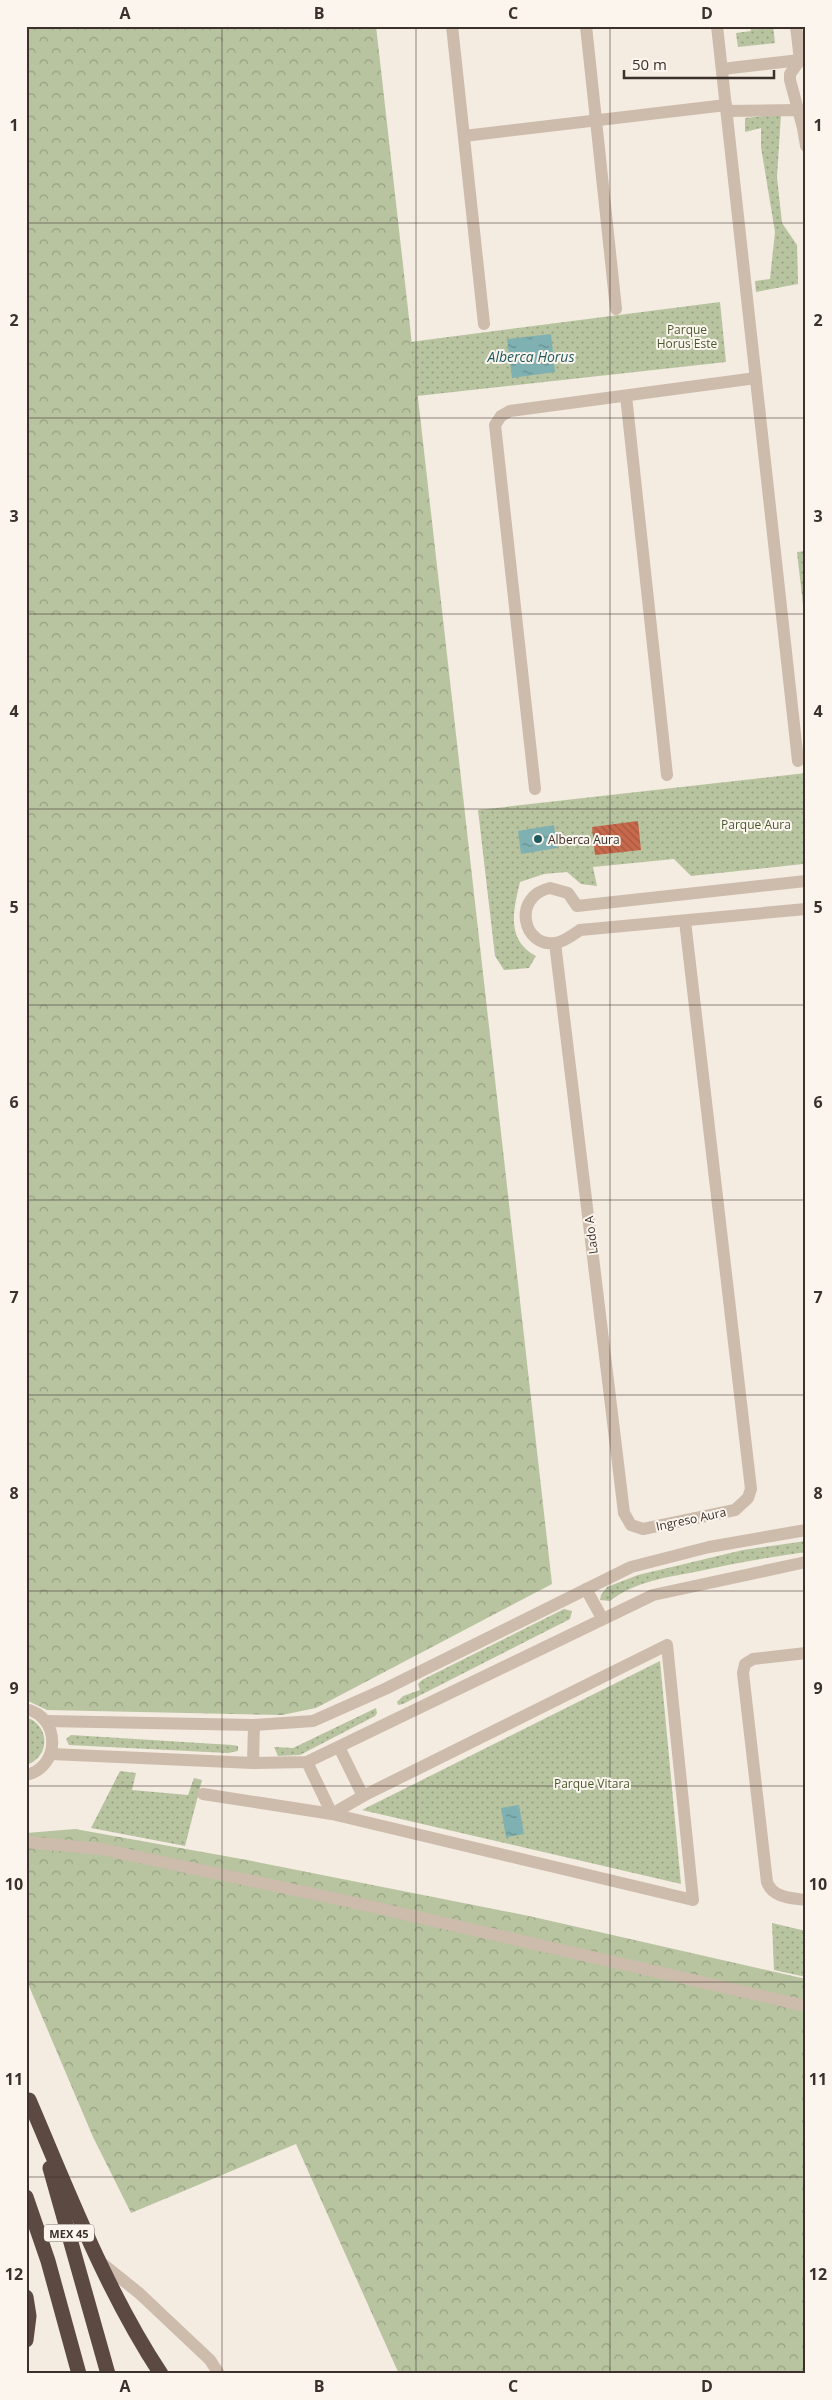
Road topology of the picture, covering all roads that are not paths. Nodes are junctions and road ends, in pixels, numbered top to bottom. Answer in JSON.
{"nodes":[{"id":1,"x":452,"y":26,"type":"edge"},
{"id":2,"x":586,"y":26,"type":"edge"},
{"id":3,"x":718,"y":26,"type":"edge"},
{"id":4,"x":796,"y":26,"type":"edge"},
{"id":5,"x":803,"y":58,"type":"edge"},
{"id":6,"x":722,"y":69,"type":"junction"},
{"id":7,"x":726,"y":108,"type":"junction"},
{"id":8,"x":802,"y":111,"type":"edge"},
{"id":9,"x":596,"y":121,"type":"junction"},
{"id":10,"x":464,"y":136,"type":"junction"},
{"id":11,"x":806,"y":146,"type":"edge"},
{"id":12,"x":616,"y":309,"type":"dead end"},
{"id":13,"x":484,"y":324,"type":"dead end"},
{"id":14,"x":756,"y":378,"type":"junction"},
{"id":15,"x":626,"y":396,"type":"junction"},
{"id":16,"x":798,"y":761,"type":"dead end"},
{"id":17,"x":667,"y":775,"type":"dead end"},
{"id":18,"x":535,"y":789,"type":"dead end"},
{"id":19,"x":806,"y":881,"type":"edge"},
{"id":20,"x":806,"y":909,"type":"edge"},
{"id":21,"x":686,"y":921,"type":"junction"},
{"id":22,"x":555,"y":943,"type":"junction"},
{"id":23,"x":631,"y":1525,"type":"joint"},
{"id":24,"x":806,"y":1530,"type":"edge"},
{"id":25,"x":806,"y":1562,"type":"edge"},
{"id":26,"x":586,"y":1589,"type":"junction"},
{"id":27,"x":602,"y":1618,"type":"junction"},
{"id":28,"x":806,"y":1653,"type":"edge"},
{"id":29,"x":26,"y":1709,"type":"edge"},
{"id":30,"x":46,"y":1721,"type":"junction"},
{"id":31,"x":254,"y":1725,"type":"junction"},
{"id":32,"x":339,"y":1747,"type":"junction"},
{"id":33,"x":51,"y":1754,"type":"junction"},
{"id":34,"x":307,"y":1762,"type":"junction"},
{"id":35,"x":253,"y":1763,"type":"junction"},
{"id":36,"x":26,"y":1774,"type":"edge"},
{"id":37,"x":203,"y":1794,"type":"dead end"},
{"id":38,"x":363,"y":1796,"type":"junction"},
{"id":39,"x":332,"y":1814,"type":"junction"},
{"id":40,"x":26,"y":1842,"type":"edge"},
{"id":41,"x":806,"y":1900,"type":"edge"},
{"id":42,"x":806,"y":2006,"type":"edge"},
{"id":43,"x":28,"y":2096,"type":"edge"},
{"id":44,"x":26,"y":2197,"type":"edge"},
{"id":45,"x":98,"y":2259,"type":"junction"},
{"id":46,"x":26,"y":2297,"type":"edge"},
{"id":47,"x":26,"y":2340,"type":"edge"},
{"id":48,"x":79,"y":2374,"type":"edge"},
{"id":49,"x":108,"y":2374,"type":"edge"},
{"id":50,"x":161,"y":2374,"type":"edge"},
{"id":51,"x":219,"y":2374,"type":"edge"}],
"edges":[{"from":1,"to":10,"type":"street"},
{"from":2,"to":9,"type":"street"},
{"from":3,"to":6,"type":"street"},
{"from":4,"to":5,"type":"street"},
{"from":5,"to":6,"type":"street"},
{"from":5,"to":8,"type":"street"},
{"from":6,"to":7,"type":"street"},
{"from":7,"to":8,"type":"street"},
{"from":7,"to":9,"type":"street"},
{"from":7,"to":14,"type":"street"},
{"from":8,"to":11,"type":"street"},
{"from":9,"to":10,"type":"street"},
{"from":9,"to":12,"type":"street"},
{"from":10,"to":13,"type":"street"},
{"from":14,"to":15,"type":"street"},
{"from":14,"to":16,"type":"street"},
{"from":15,"to":17,"type":"street"},
{"from":15,"to":18,"type":"street"},
{"from":19,"to":22,"type":"street"},
{"from":20,"to":21,"type":"street"},
{"from":21,"to":22,"type":"street"},
{"from":21,"to":23,"type":"street","name":"Ingreso Aura"},
{"from":22,"to":23,"type":"street","name":"Lado A"},
{"from":24,"to":26,"type":"street"},
{"from":25,"to":27,"type":"street"},
{"from":26,"to":27,"type":"street"},
{"from":26,"to":31,"type":"street"},
{"from":27,"to":32,"type":"street"},
{"from":28,"to":41,"type":"street"},
{"from":29,"to":30,"type":"street"},
{"from":30,"to":31,"type":"street"},
{"from":30,"to":33,"type":"street"},
{"from":31,"to":35,"type":"street"},
{"from":32,"to":34,"type":"street"},
{"from":32,"to":38,"type":"street"},
{"from":33,"to":35,"type":"street"},
{"from":33,"to":36,"type":"street"},
{"from":34,"to":35,"type":"street"},
{"from":34,"to":39,"type":"street"},
{"from":37,"to":39,"type":"street"},
{"from":38,"to":39,"type":"street"},
{"from":38,"to":39,"type":"street"},
{"from":40,"to":42,"type":"street"},
{"from":43,"to":45,"type":"highway"},
{"from":43,"to":49,"type":"highway","number":"MEX 45"},
{"from":44,"to":48,"type":"highway","number":"MEX 45"},
{"from":45,"to":50,"type":"highway"},
{"from":45,"to":51,"type":"street"},
{"from":46,"to":47,"type":"highway"}]}
